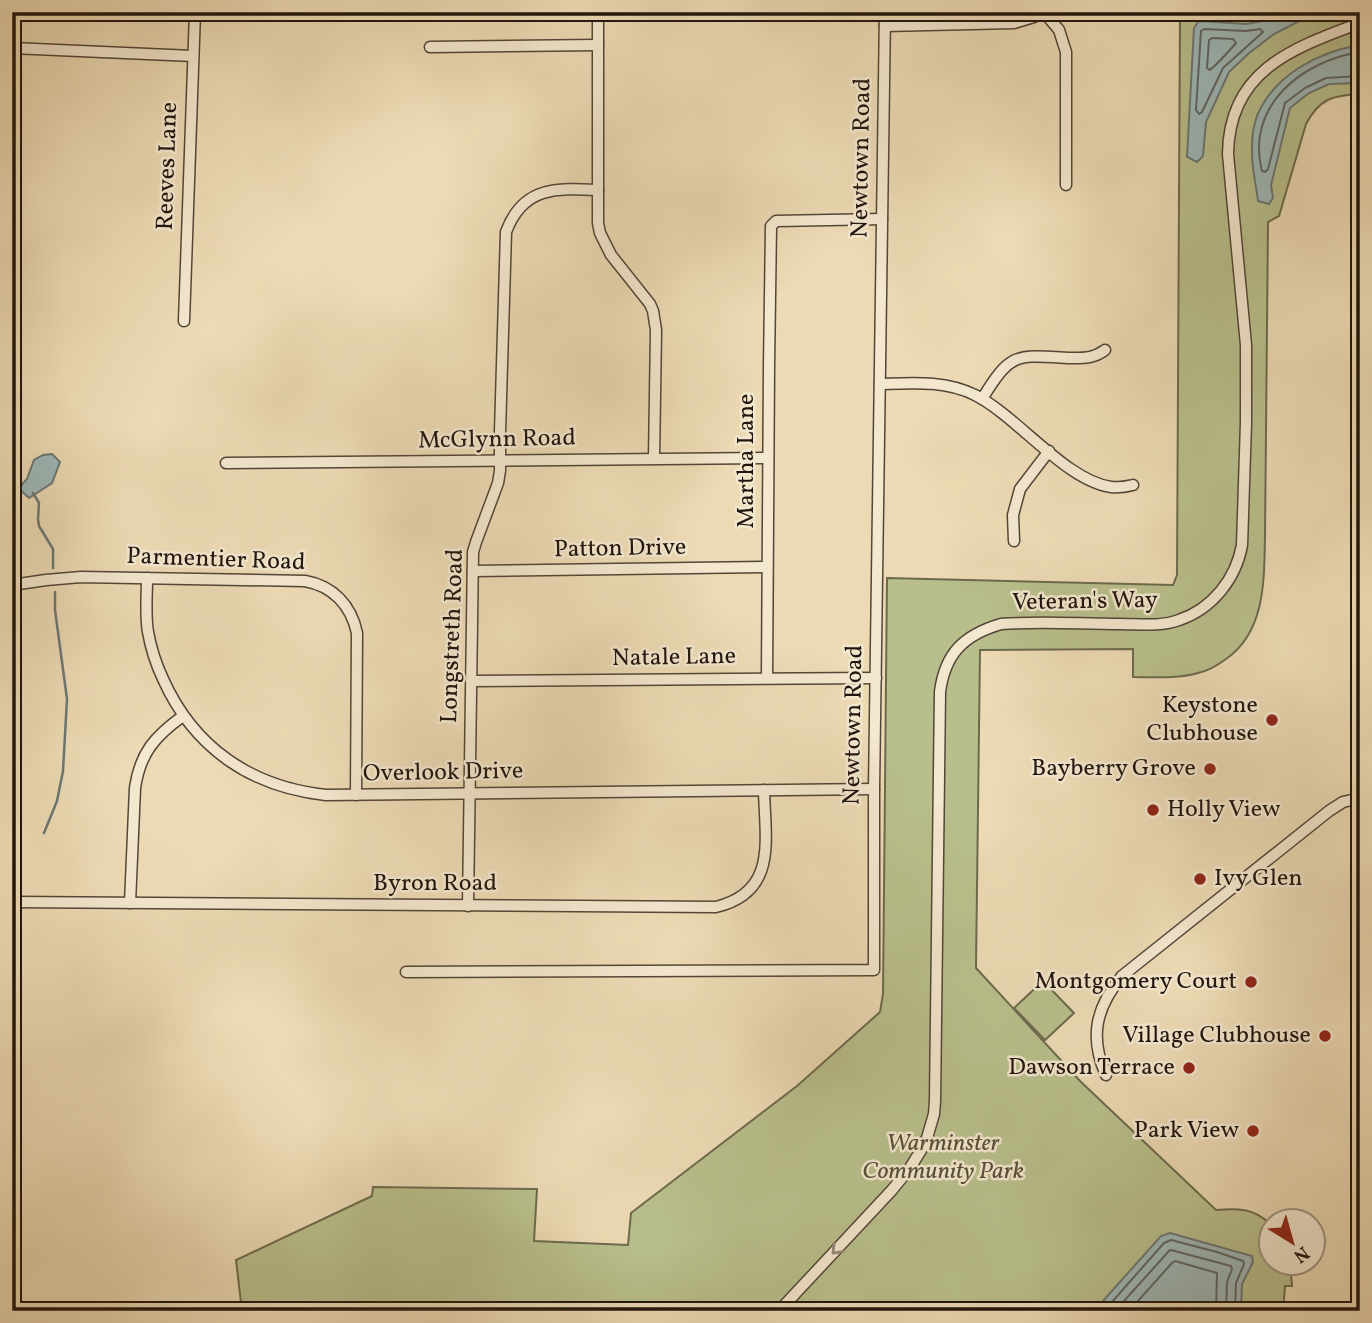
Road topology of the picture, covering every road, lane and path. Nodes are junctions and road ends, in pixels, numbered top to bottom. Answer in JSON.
{"nodes":[{"id":1,"x":195,"y":12,"type":"edge"},
{"id":2,"x":598,"y":12,"type":"edge"},
{"id":3,"x":885,"y":12,"type":"edge"},
{"id":4,"x":1042,"y":12,"type":"edge"},
{"id":5,"x":1360,"y":23,"type":"edge"},
{"id":6,"x":885,"y":26,"type":"junction"},
{"id":7,"x":598,"y":45,"type":"junction"},
{"id":8,"x":430,"y":47,"type":"dead end"},
{"id":9,"x":12,"y":48,"type":"edge"},
{"id":10,"x":193,"y":56,"type":"junction"},
{"id":11,"x":1066,"y":185,"type":"dead end"},
{"id":12,"x":598,"y":190,"type":"junction"},
{"id":13,"x":882,"y":219,"type":"junction"},
{"id":14,"x":184,"y":321,"type":"dead end"},
{"id":15,"x":1105,"y":350,"type":"dead end"},
{"id":16,"x":880,"y":384,"type":"junction"},
{"id":17,"x":982,"y":399,"type":"junction"},
{"id":18,"x":1049,"y":451,"type":"junction"},
{"id":19,"x":654,"y":458,"type":"junction"},
{"id":20,"x":768,"y":458,"type":"junction"},
{"id":21,"x":500,"y":461,"type":"junction"},
{"id":22,"x":226,"y":463,"type":"dead end"},
{"id":23,"x":1133,"y":485,"type":"dead end"},
{"id":24,"x":1014,"y":541,"type":"dead end"},
{"id":25,"x":767,"y":567,"type":"junction"},
{"id":26,"x":473,"y":571,"type":"junction"},
{"id":27,"x":147,"y":579,"type":"junction"},
{"id":28,"x":12,"y":585,"type":"edge"},
{"id":29,"x":767,"y":678,"type":"junction"},
{"id":30,"x":876,"y":678,"type":"junction"},
{"id":31,"x":471,"y":681,"type":"junction"},
{"id":32,"x":183,"y":716,"type":"junction"},
{"id":33,"x":874,"y":789,"type":"junction"},
{"id":34,"x":764,"y":790,"type":"junction"},
{"id":35,"x":469,"y":794,"type":"junction"},
{"id":36,"x":356,"y":795,"type":"junction"},
{"id":37,"x":1360,"y":798,"type":"edge"},
{"id":38,"x":12,"y":902,"type":"edge"},
{"id":39,"x":130,"y":903,"type":"junction"},
{"id":40,"x":468,"y":906,"type":"junction"},
{"id":41,"x":406,"y":972,"type":"dead end"},
{"id":42,"x":1106,"y":1075,"type":"dead end"},
{"id":43,"x":779,"y":1311,"type":"edge"}],
"edges":[{"from":1,"to":10,"type":"street","name":"Reeves Lane"},
{"from":2,"to":7,"type":"street"},
{"from":3,"to":6,"type":"street","name":"Newtown Road"},
{"from":4,"to":6,"type":"street"},
{"from":4,"to":11,"type":"street"},
{"from":5,"to":43,"type":"street","name":"Veteran's Way","one_way":true},
{"from":6,"to":13,"type":"street","name":"Newtown Road"},
{"from":7,"to":8,"type":"street"},
{"from":7,"to":12,"type":"street"},
{"from":9,"to":10,"type":"street"},
{"from":10,"to":14,"type":"street","name":"Reeves Lane"},
{"from":12,"to":19,"type":"street"},
{"from":12,"to":21,"type":"street","name":"Longstreth Road"},
{"from":13,"to":16,"type":"street","name":"Newtown Road"},
{"from":13,"to":20,"type":"street","name":"Martha Lane"},
{"from":15,"to":17,"type":"street"},
{"from":16,"to":17,"type":"street"},
{"from":16,"to":30,"type":"street","name":"Newtown Road"},
{"from":17,"to":18,"type":"street"},
{"from":18,"to":23,"type":"street"},
{"from":18,"to":24,"type":"street"},
{"from":19,"to":20,"type":"street","name":"McGlynn Road"},
{"from":19,"to":21,"type":"street","name":"McGlynn Road"},
{"from":20,"to":25,"type":"street","name":"Martha Lane"},
{"from":21,"to":22,"type":"street","name":"McGlynn Road"},
{"from":21,"to":26,"type":"street","name":"Longstreth Road"},
{"from":25,"to":26,"type":"street","name":"Patton Drive"},
{"from":25,"to":29,"type":"street","name":"Martha Lane"},
{"from":26,"to":31,"type":"street","name":"Longstreth Road"},
{"from":27,"to":28,"type":"street","name":"Parmentier Road"},
{"from":27,"to":32,"type":"street","name":"Overlook Drive"},
{"from":27,"to":36,"type":"street","name":"Parmentier Road"},
{"from":29,"to":30,"type":"street","name":"Natale Lane"},
{"from":29,"to":31,"type":"street","name":"Natale Lane"},
{"from":30,"to":33,"type":"street","name":"Newtown Road"},
{"from":31,"to":35,"type":"street","name":"Longstreth Road"},
{"from":32,"to":36,"type":"street","name":"Overlook Drive"},
{"from":32,"to":39,"type":"street"},
{"from":33,"to":34,"type":"street","name":"Overlook Drive"},
{"from":33,"to":41,"type":"street","name":"Newtown Road"},
{"from":34,"to":35,"type":"street","name":"Overlook Drive"},
{"from":34,"to":40,"type":"street","name":"Byron Road"},
{"from":35,"to":36,"type":"street","name":"Overlook Drive"},
{"from":35,"to":40,"type":"street","name":"Longstreth Road"},
{"from":37,"to":42,"type":"street"},
{"from":38,"to":39,"type":"street","name":"Byron Road"},
{"from":39,"to":40,"type":"street","name":"Byron Road"}]}
